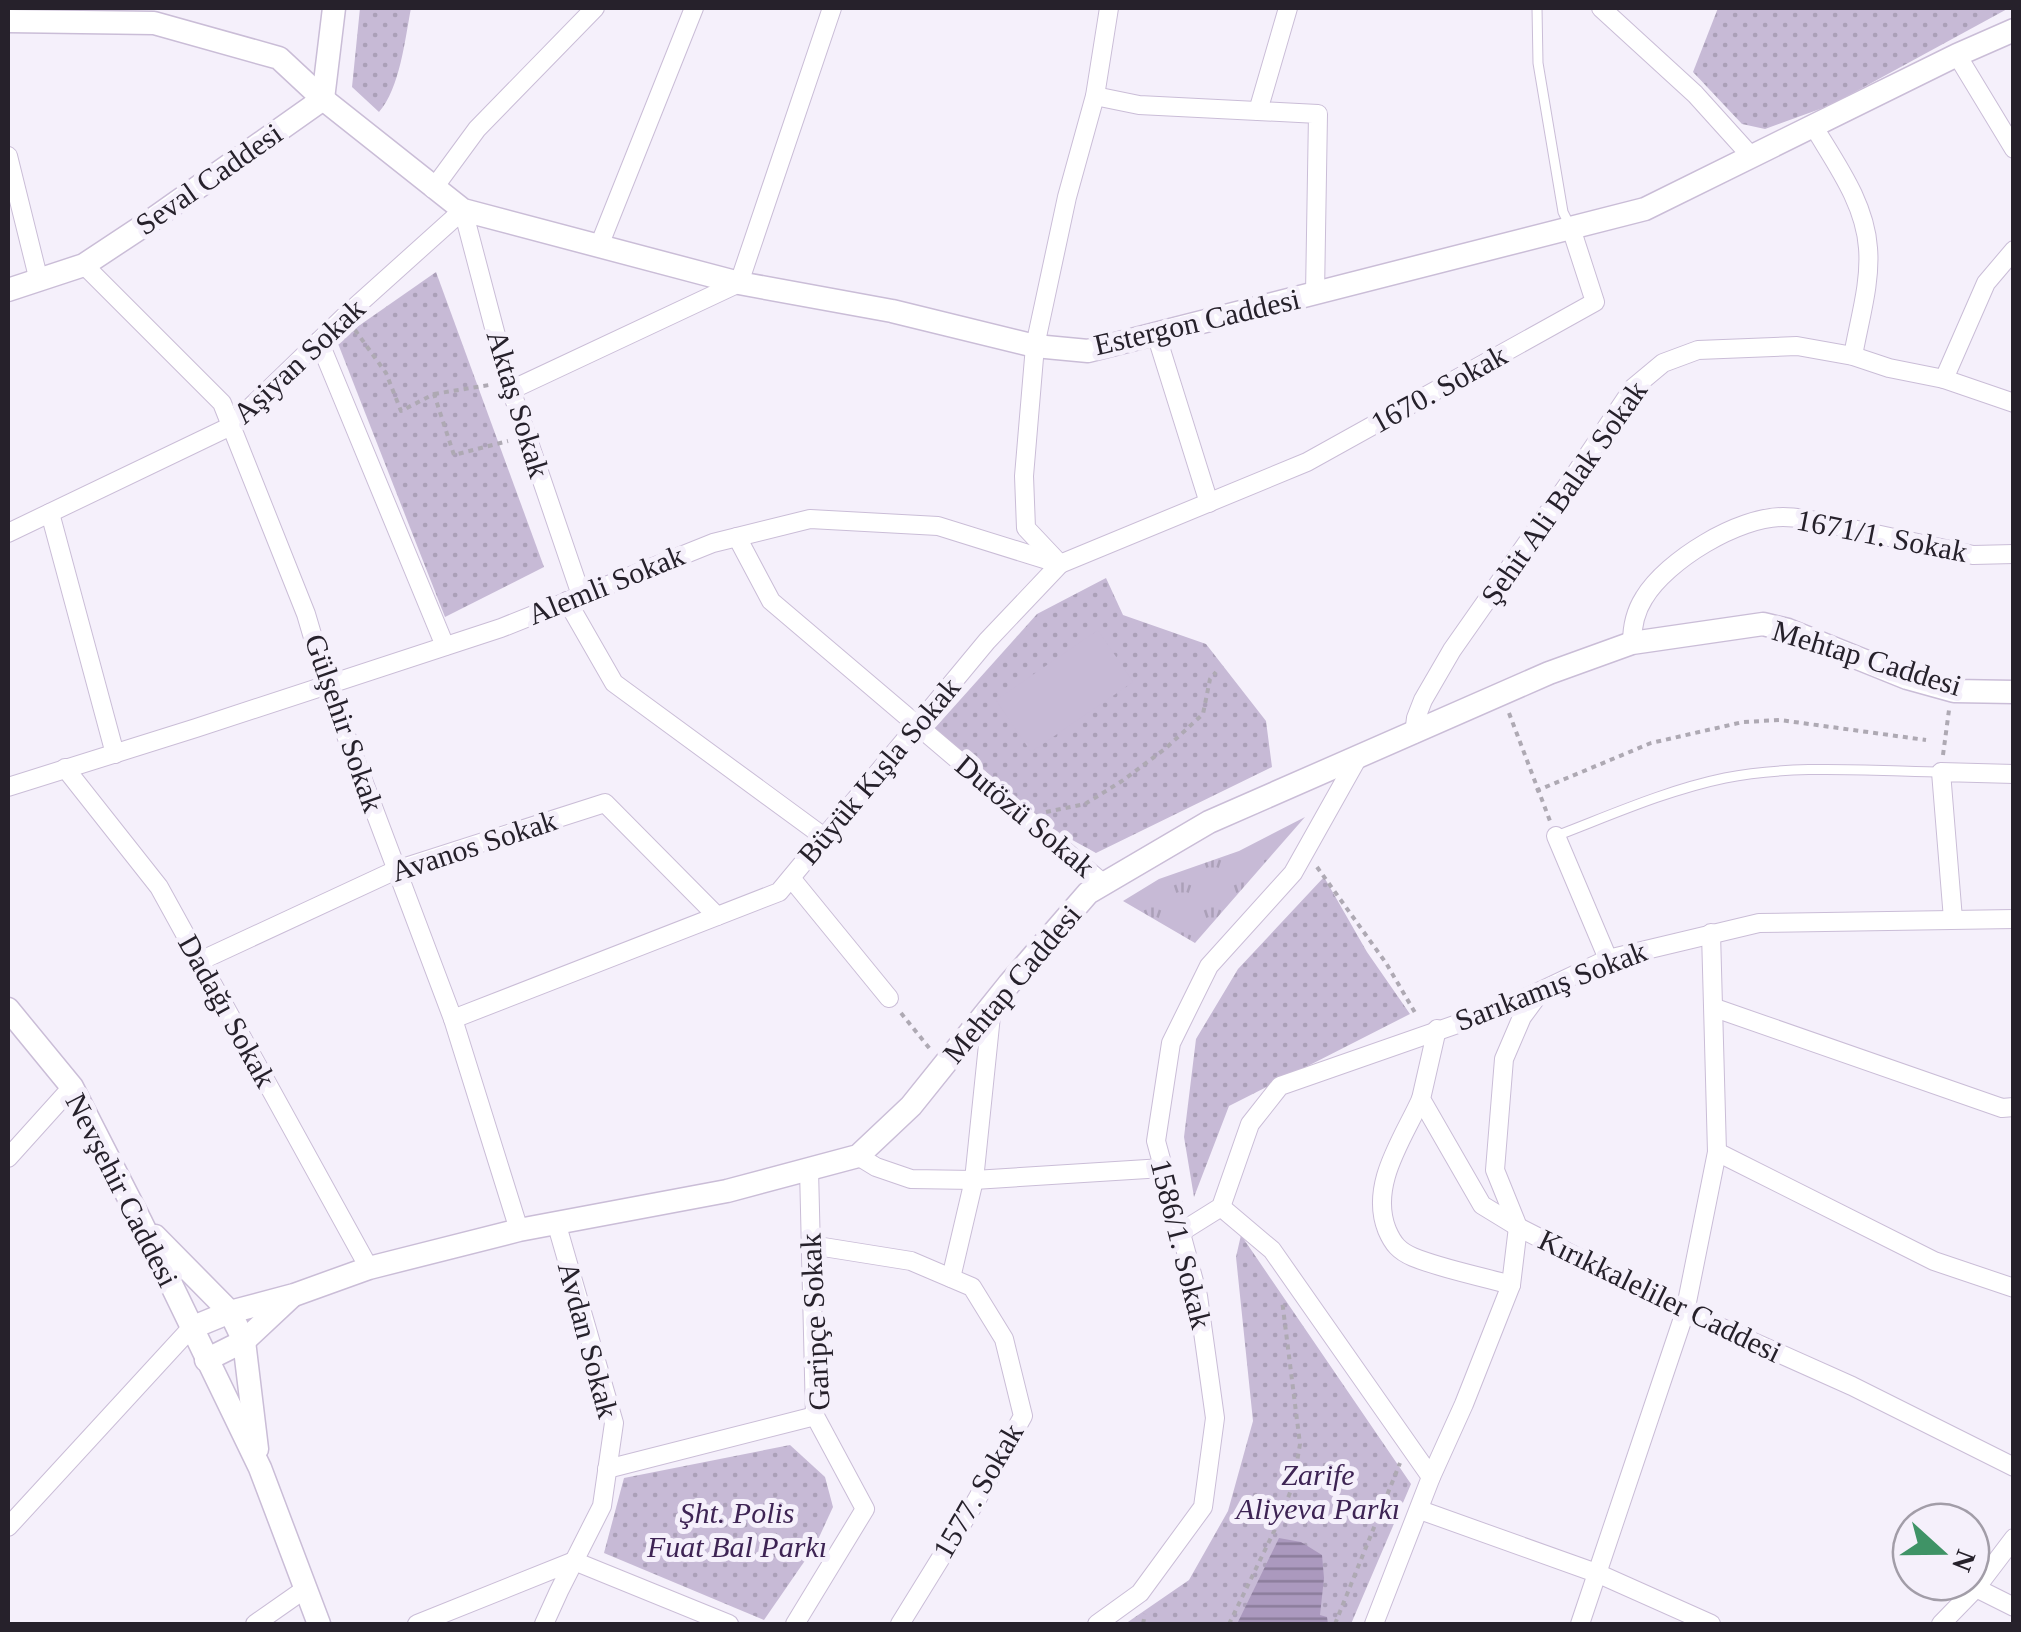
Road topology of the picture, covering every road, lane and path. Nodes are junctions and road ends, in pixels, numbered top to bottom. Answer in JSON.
{"nodes":[{"id":1,"x":334,"y":8,"type":"edge"},
{"id":2,"x":593,"y":8,"type":"edge"},
{"id":3,"x":694,"y":8,"type":"edge"},
{"id":4,"x":832,"y":8,"type":"edge"},
{"id":5,"x":1109,"y":8,"type":"edge"},
{"id":6,"x":1288,"y":8,"type":"edge"},
{"id":7,"x":1537,"y":8,"type":"edge"},
{"id":8,"x":1601,"y":8,"type":"edge"},
{"id":9,"x":8,"y":21,"type":"edge"},
{"id":10,"x":2014,"y":30,"type":"edge"},
{"id":11,"x":1957,"y":54,"type":"junction"},
{"id":12,"x":1094,"y":96,"type":"junction"},
{"id":13,"x":323,"y":99,"type":"junction"},
{"id":14,"x":1258,"y":111,"type":"junction"},
{"id":15,"x":1814,"y":127,"type":"junction"},
{"id":16,"x":2014,"y":150,"type":"edge"},
{"id":17,"x":8,"y":156,"type":"edge"},
{"id":18,"x":1751,"y":156,"type":"junction"},
{"id":19,"x":433,"y":188,"type":"junction"},
{"id":20,"x":463,"y":210,"type":"junction"},
{"id":21,"x":1572,"y":228,"type":"junction"},
{"id":22,"x":599,"y":246,"type":"junction"},
{"id":23,"x":2014,"y":250,"type":"edge"},
{"id":24,"x":84,"y":265,"type":"junction"},
{"id":25,"x":39,"y":281,"type":"junction"},
{"id":26,"x":740,"y":283,"type":"junction"},
{"id":27,"x":8,"y":290,"type":"edge"},
{"id":28,"x":1315,"y":294,"type":"junction"},
{"id":29,"x":344,"y":317,"type":"junction"},
{"id":30,"x":1156,"y":334,"type":"junction"},
{"id":31,"x":320,"y":341,"type":"junction"},
{"id":32,"x":1035,"y":346,"type":"junction"},
{"id":33,"x":1853,"y":356,"type":"junction"},
{"id":34,"x":1944,"y":379,"type":"junction"},
{"id":35,"x":509,"y":386,"type":"junction"},
{"id":36,"x":434,"y":394,"type":"junction"},
{"id":37,"x":2014,"y":403,"type":"edge"},
{"id":38,"x":231,"y":426,"type":"junction"},
{"id":39,"x":527,"y":438,"type":"junction"},
{"id":40,"x":1209,"y":502,"type":"junction"},
{"id":41,"x":50,"y":513,"type":"junction"},
{"id":42,"x":8,"y":533,"type":"edge"},
{"id":43,"x":736,"y":537,"type":"junction"},
{"id":44,"x":2014,"y":554,"type":"edge"},
{"id":45,"x":1060,"y":564,"type":"junction"},
{"id":46,"x":574,"y":598,"type":"junction"},
{"id":47,"x":1632,"y":643,"type":"junction"},
{"id":48,"x":445,"y":646,"type":"junction"},
{"id":49,"x":1216,"y":672,"type":"dead end"},
{"id":50,"x":327,"y":685,"type":"junction"},
{"id":51,"x":1954,"y":691,"type":"junction"},
{"id":52,"x":2014,"y":692,"type":"edge"},
{"id":53,"x":1502,"y":694,"type":"junction"},
{"id":54,"x":918,"y":724,"type":"junction"},
{"id":55,"x":1414,"y":734,"type":"junction"},
{"id":56,"x":1926,"y":740,"type":"dead end"},
{"id":57,"x":115,"y":754,"type":"junction"},
{"id":58,"x":1357,"y":759,"type":"junction"},
{"id":59,"x":65,"y":768,"type":"junction"},
{"id":60,"x":1941,"y":772,"type":"junction"},
{"id":61,"x":2014,"y":774,"type":"edge"},
{"id":62,"x":8,"y":787,"type":"edge"},
{"id":63,"x":1536,"y":790,"type":"junction"},
{"id":64,"x":1046,"y":812,"type":"dead end"},
{"id":65,"x":1556,"y":836,"type":"junction"},
{"id":66,"x":824,"y":837,"type":"junction"},
{"id":67,"x":1305,"y":851,"type":"junction"},
{"id":68,"x":396,"y":870,"type":"junction"},
{"id":69,"x":790,"y":878,"type":"junction"},
{"id":70,"x":1104,"y":884,"type":"junction"},
{"id":71,"x":717,"y":916,"type":"junction"},
{"id":72,"x":1953,"y":918,"type":"junction"},
{"id":73,"x":2014,"y":919,"type":"edge"},
{"id":74,"x":1711,"y":932,"type":"junction"},
{"id":75,"x":1608,"y":959,"type":"junction"},
{"id":76,"x":200,"y":961,"type":"junction"},
{"id":77,"x":1542,"y":990,"type":"junction"},
{"id":78,"x":889,"y":998,"type":"joint"},
{"id":79,"x":992,"y":1005,"type":"junction"},
{"id":80,"x":1715,"y":1008,"type":"junction"},
{"id":81,"x":8,"y":1010,"type":"edge"},
{"id":82,"x":453,"y":1019,"type":"junction"},
{"id":83,"x":1432,"y":1031,"type":"junction"},
{"id":84,"x":944,"y":1065,"type":"junction"},
{"id":85,"x":72,"y":1087,"type":"junction"},
{"id":86,"x":1422,"y":1098,"type":"junction"},
{"id":87,"x":2014,"y":1107,"type":"edge"},
{"id":88,"x":1718,"y":1152,"type":"junction"},
{"id":89,"x":858,"y":1156,"type":"junction"},
{"id":90,"x":8,"y":1158,"type":"edge"},
{"id":91,"x":1163,"y":1168,"type":"junction"},
{"id":92,"x":810,"y":1169,"type":"junction"},
{"id":93,"x":974,"y":1180,"type":"junction"},
{"id":94,"x":1221,"y":1207,"type":"junction"},
{"id":95,"x":141,"y":1222,"type":"junction"},
{"id":96,"x":556,"y":1222,"type":"junction"},
{"id":97,"x":1518,"y":1227,"type":"junction"},
{"id":98,"x":519,"y":1230,"type":"junction"},
{"id":99,"x":1181,"y":1232,"type":"junction"},
{"id":100,"x":811,"y":1246,"type":"junction"},
{"id":101,"x":1278,"y":1258,"type":"junction"},
{"id":102,"x":369,"y":1268,"type":"junction"},
{"id":103,"x":951,"y":1278,"type":"junction"},
{"id":104,"x":1511,"y":1284,"type":"junction"},
{"id":105,"x":2014,"y":1288,"type":"edge"},
{"id":106,"x":294,"y":1294,"type":"junction"},
{"id":107,"x":230,"y":1312,"type":"junction"},
{"id":108,"x":1685,"y":1312,"type":"junction"},
{"id":109,"x":192,"y":1328,"type":"junction"},
{"id":110,"x":244,"y":1341,"type":"junction"},
{"id":111,"x":206,"y":1360,"type":"junction"},
{"id":112,"x":815,"y":1416,"type":"junction"},
{"id":113,"x":1402,"y":1459,"type":"dead end"},
{"id":114,"x":260,"y":1468,"type":"junction"},
{"id":115,"x":2014,"y":1468,"type":"edge"},
{"id":116,"x":608,"y":1469,"type":"junction"},
{"id":117,"x":1431,"y":1478,"type":"junction"},
{"id":118,"x":1420,"y":1510,"type":"junction"},
{"id":119,"x":8,"y":1527,"type":"edge"},
{"id":120,"x":2014,"y":1538,"type":"edge"},
{"id":121,"x":574,"y":1561,"type":"junction"},
{"id":122,"x":1991,"y":1568,"type":"edge"},
{"id":123,"x":1598,"y":1574,"type":"junction"},
{"id":124,"x":305,"y":1590,"type":"junction"},
{"id":125,"x":1991,"y":1596,"type":"edge"},
{"id":126,"x":1963,"y":1602,"type":"edge"},
{"id":127,"x":2014,"y":1607,"type":"edge"},
{"id":128,"x":721,"y":1623,"type":"edge"},
{"id":129,"x":255,"y":1624,"type":"edge"},
{"id":130,"x":319,"y":1624,"type":"edge"},
{"id":131,"x":416,"y":1624,"type":"edge"},
{"id":132,"x":544,"y":1624,"type":"edge"},
{"id":133,"x":795,"y":1624,"type":"edge"},
{"id":134,"x":900,"y":1624,"type":"edge"},
{"id":135,"x":1097,"y":1624,"type":"edge"},
{"id":136,"x":1229,"y":1624,"type":"edge"},
{"id":137,"x":1335,"y":1624,"type":"edge"},
{"id":138,"x":1374,"y":1624,"type":"edge"},
{"id":139,"x":1580,"y":1624,"type":"edge"},
{"id":140,"x":1711,"y":1624,"type":"edge"},
{"id":141,"x":1942,"y":1624,"type":"edge"}],
"edges":[{"from":1,"to":13,"type":"main road"},
{"from":2,"to":19,"type":"street"},
{"from":3,"to":22,"type":"street"},
{"from":4,"to":26,"type":"street"},
{"from":5,"to":12,"type":"street"},
{"from":6,"to":14,"type":"street"},
{"from":7,"to":21,"type":"lane"},
{"from":8,"to":18,"type":"street"},
{"from":9,"to":13,"type":"main road","name":"Estergon Caddesi"},
{"from":10,"to":11,"type":"main road","name":"Estergon Caddesi"},
{"from":11,"to":15,"type":"main road","name":"Estergon Caddesi"},
{"from":11,"to":16,"type":"street"},
{"from":12,"to":14,"type":"street"},
{"from":12,"to":32,"type":"street"},
{"from":13,"to":19,"type":"main road","name":"Estergon Caddesi"},
{"from":13,"to":24,"type":"main road","name":"Seval Caddesi"},
{"from":14,"to":28,"type":"street"},
{"from":15,"to":18,"type":"main road","name":"Estergon Caddesi"},
{"from":15,"to":33,"type":"street"},
{"from":17,"to":25,"type":"street"},
{"from":18,"to":21,"type":"main road","name":"Estergon Caddesi"},
{"from":19,"to":20,"type":"main road","name":"Estergon Caddesi"},
{"from":20,"to":22,"type":"main road","name":"Estergon Caddesi"},
{"from":20,"to":29,"type":"street","name":"Aşiyan Sokak"},
{"from":20,"to":35,"type":"street","name":"Aktaş Sokak"},
{"from":21,"to":28,"type":"main road","name":"Estergon Caddesi"},
{"from":21,"to":40,"type":"street","name":"1670. Sokak"},
{"from":22,"to":26,"type":"main road","name":"Estergon Caddesi"},
{"from":23,"to":34,"type":"street"},
{"from":24,"to":25,"type":"main road","name":"Seval Caddesi"},
{"from":24,"to":38,"type":"street","name":"Gülşehir Sokak"},
{"from":25,"to":27,"type":"main road","name":"Seval Caddesi"},
{"from":26,"to":32,"type":"main road","name":"Estergon Caddesi"},
{"from":26,"to":35,"type":"street"},
{"from":28,"to":30,"type":"main road","name":"Estergon Caddesi"},
{"from":29,"to":31,"type":"street","name":"Aşiyan Sokak"},
{"from":29,"to":36,"type":"path"},
{"from":30,"to":32,"type":"main road","name":"Estergon Caddesi"},
{"from":30,"to":40,"type":"street"},
{"from":31,"to":38,"type":"street","name":"Aşiyan Sokak"},
{"from":31,"to":48,"type":"street"},
{"from":32,"to":45,"type":"street"},
{"from":33,"to":34,"type":"street","name":"Şehit Ali Balak Sokak"},
{"from":33,"to":55,"type":"street","name":"Şehit Ali Balak Sokak"},
{"from":34,"to":37,"type":"street","name":"Şehit Ali Balak Sokak"},
{"from":35,"to":36,"type":"path"},
{"from":35,"to":39,"type":"street","name":"Aktaş Sokak"},
{"from":36,"to":39,"type":"path"},
{"from":38,"to":41,"type":"street","name":"Aşiyan Sokak"},
{"from":38,"to":50,"type":"street","name":"Gülşehir Sokak"},
{"from":39,"to":46,"type":"street","name":"Aktaş Sokak"},
{"from":40,"to":45,"type":"street"},
{"from":41,"to":42,"type":"street","name":"Aşiyan Sokak"},
{"from":41,"to":57,"type":"street"},
{"from":43,"to":45,"type":"street","name":"Alemli Sokak"},
{"from":43,"to":46,"type":"street","name":"Alemli Sokak"},
{"from":43,"to":54,"type":"street","name":"Dutözü Sokak"},
{"from":44,"to":47,"type":"street","name":"1671/1. Sokak"},
{"from":45,"to":54,"type":"street","name":"Büyük Kışla Sokak"},
{"from":46,"to":48,"type":"street","name":"Alemli Sokak"},
{"from":46,"to":66,"type":"street","name":"Aktaş Sokak"},
{"from":47,"to":51,"type":"main road","name":"Mehtap Caddesi"},
{"from":47,"to":53,"type":"main road","name":"Mehtap Caddesi"},
{"from":48,"to":50,"type":"street","name":"Alemli Sokak"},
{"from":49,"to":64,"type":"path"},
{"from":50,"to":57,"type":"street","name":"Alemli Sokak"},
{"from":50,"to":68,"type":"street","name":"Gülşehir Sokak"},
{"from":51,"to":52,"type":"main road","name":"Mehtap Caddesi"},
{"from":51,"to":60,"type":"path"},
{"from":53,"to":55,"type":"main road","name":"Mehtap Caddesi"},
{"from":53,"to":63,"type":"path"},
{"from":54,"to":66,"type":"street","name":"Büyük Kışla Sokak"},
{"from":54,"to":70,"type":"street","name":"Dutözü Sokak"},
{"from":55,"to":58,"type":"main road","name":"Mehtap Caddesi"},
{"from":56,"to":63,"type":"path"},
{"from":57,"to":59,"type":"street","name":"Alemli Sokak"},
{"from":58,"to":67,"type":"street","name":"1586/1. Sokak"},
{"from":58,"to":70,"type":"main road","name":"Mehtap Caddesi"},
{"from":59,"to":62,"type":"street","name":"Alemli Sokak"},
{"from":59,"to":76,"type":"street","name":"Dadağı Sokak"},
{"from":60,"to":61,"type":"street"},
{"from":60,"to":65,"type":"lane"},
{"from":60,"to":72,"type":"street"},
{"from":63,"to":65,"type":"path"},
{"from":65,"to":75,"type":"street"},
{"from":66,"to":69,"type":"street","name":"Büyük Kışla Sokak"},
{"from":67,"to":83,"type":"path"},
{"from":67,"to":91,"type":"street","name":"1586/1. Sokak"},
{"from":68,"to":71,"type":"street","name":"Avanos Sokak"},
{"from":68,"to":76,"type":"street","name":"Avanos Sokak"},
{"from":68,"to":82,"type":"street","name":"Gülşehir Sokak"},
{"from":69,"to":71,"type":"street","name":"Büyük Kışla Sokak"},
{"from":69,"to":78,"type":"street"},
{"from":70,"to":79,"type":"main road","name":"Mehtap Caddesi"},
{"from":71,"to":82,"type":"street","name":"Büyük Kışla Sokak"},
{"from":72,"to":73,"type":"street","name":"Sarıkamış Sokak"},
{"from":72,"to":74,"type":"street","name":"Sarıkamış Sokak"},
{"from":74,"to":75,"type":"street","name":"Sarıkamış Sokak"},
{"from":74,"to":80,"type":"street"},
{"from":75,"to":77,"type":"street","name":"Sarıkamış Sokak"},
{"from":76,"to":102,"type":"street","name":"Dadağı Sokak"},
{"from":77,"to":83,"type":"street","name":"Sarıkamış Sokak"},
{"from":77,"to":97,"type":"street"},
{"from":78,"to":84,"type":"path"},
{"from":79,"to":84,"type":"main road","name":"Mehtap Caddesi"},
{"from":79,"to":93,"type":"street"},
{"from":80,"to":87,"type":"street"},
{"from":80,"to":88,"type":"street"},
{"from":81,"to":85,"type":"main road","name":"Nevşehir Caddesi"},
{"from":82,"to":98,"type":"street","name":"Gülşehir Sokak"},
{"from":83,"to":86,"type":"street"},
{"from":83,"to":94,"type":"street","name":"Sarıkamış Sokak"},
{"from":84,"to":89,"type":"main road","name":"Mehtap Caddesi"},
{"from":85,"to":90,"type":"street"},
{"from":85,"to":95,"type":"main road","name":"Nevşehir Caddesi"},
{"from":86,"to":97,"type":"street","name":"Kırıkkaleliler Caddesi"},
{"from":86,"to":104,"type":"street"},
{"from":88,"to":105,"type":"street"},
{"from":88,"to":108,"type":"street"},
{"from":89,"to":92,"type":"main road","name":"Mehtap Caddesi"},
{"from":89,"to":93,"type":"street"},
{"from":91,"to":93,"type":"street"},
{"from":91,"to":99,"type":"street","name":"1586/1. Sokak"},
{"from":92,"to":96,"type":"main road","name":"Mehtap Caddesi"},
{"from":92,"to":100,"type":"street","name":"Garipçe Sokak"},
{"from":93,"to":103,"type":"street"},
{"from":94,"to":99,"type":"street"},
{"from":94,"to":101,"type":"street"},
{"from":95,"to":107,"type":"main road"},
{"from":95,"to":109,"type":"main road","name":"Nevşehir Caddesi"},
{"from":96,"to":98,"type":"main road","name":"Mehtap Caddesi"},
{"from":96,"to":116,"type":"street","name":"Avdan Sokak"},
{"from":97,"to":104,"type":"street"},
{"from":97,"to":108,"type":"street","name":"Kırıkkaleliler Caddesi"},
{"from":98,"to":102,"type":"main road","name":"Mehtap Caddesi"},
{"from":99,"to":135,"type":"street","name":"1586/1. Sokak"},
{"from":100,"to":103,"type":"street","name":"1577. Sokak"},
{"from":100,"to":112,"type":"street","name":"Garipçe Sokak"},
{"from":101,"to":117,"type":"street"},
{"from":101,"to":136,"type":"path"},
{"from":102,"to":106,"type":"main road","name":"Mehtap Caddesi"},
{"from":103,"to":134,"type":"street","name":"1577. Sokak"},
{"from":104,"to":117,"type":"street"},
{"from":106,"to":107,"type":"main road","name":"Mehtap Caddesi"},
{"from":106,"to":110,"type":"main road"},
{"from":107,"to":109,"type":"main road","name":"Mehtap Caddesi"},
{"from":107,"to":110,"type":"main road"},
{"from":108,"to":115,"type":"street","name":"Kırıkkaleliler Caddesi"},
{"from":108,"to":123,"type":"street"},
{"from":109,"to":111,"type":"main road","name":"Nevşehir Caddesi"},
{"from":109,"to":119,"type":"street"},
{"from":110,"to":111,"type":"main road"},
{"from":110,"to":114,"type":"main road"},
{"from":111,"to":114,"type":"main road"},
{"from":112,"to":116,"type":"street"},
{"from":112,"to":133,"type":"street","name":"Garipçe Sokak"},
{"from":113,"to":137,"type":"path"},
{"from":114,"to":124,"type":"main road"},
{"from":116,"to":121,"type":"street","name":"Avdan Sokak"},
{"from":117,"to":118,"type":"street"},
{"from":118,"to":123,"type":"street"},
{"from":118,"to":138,"type":"street"},
{"from":120,"to":122,"type":"street"},
{"from":121,"to":128,"type":"street"},
{"from":121,"to":131,"type":"street"},
{"from":121,"to":132,"type":"street","name":"Avdan Sokak"},
{"from":123,"to":139,"type":"street"},
{"from":123,"to":140,"type":"street"},
{"from":124,"to":129,"type":"street"},
{"from":124,"to":130,"type":"main road"},
{"from":125,"to":127,"type":"street"},
{"from":126,"to":141,"type":"street"}]}
